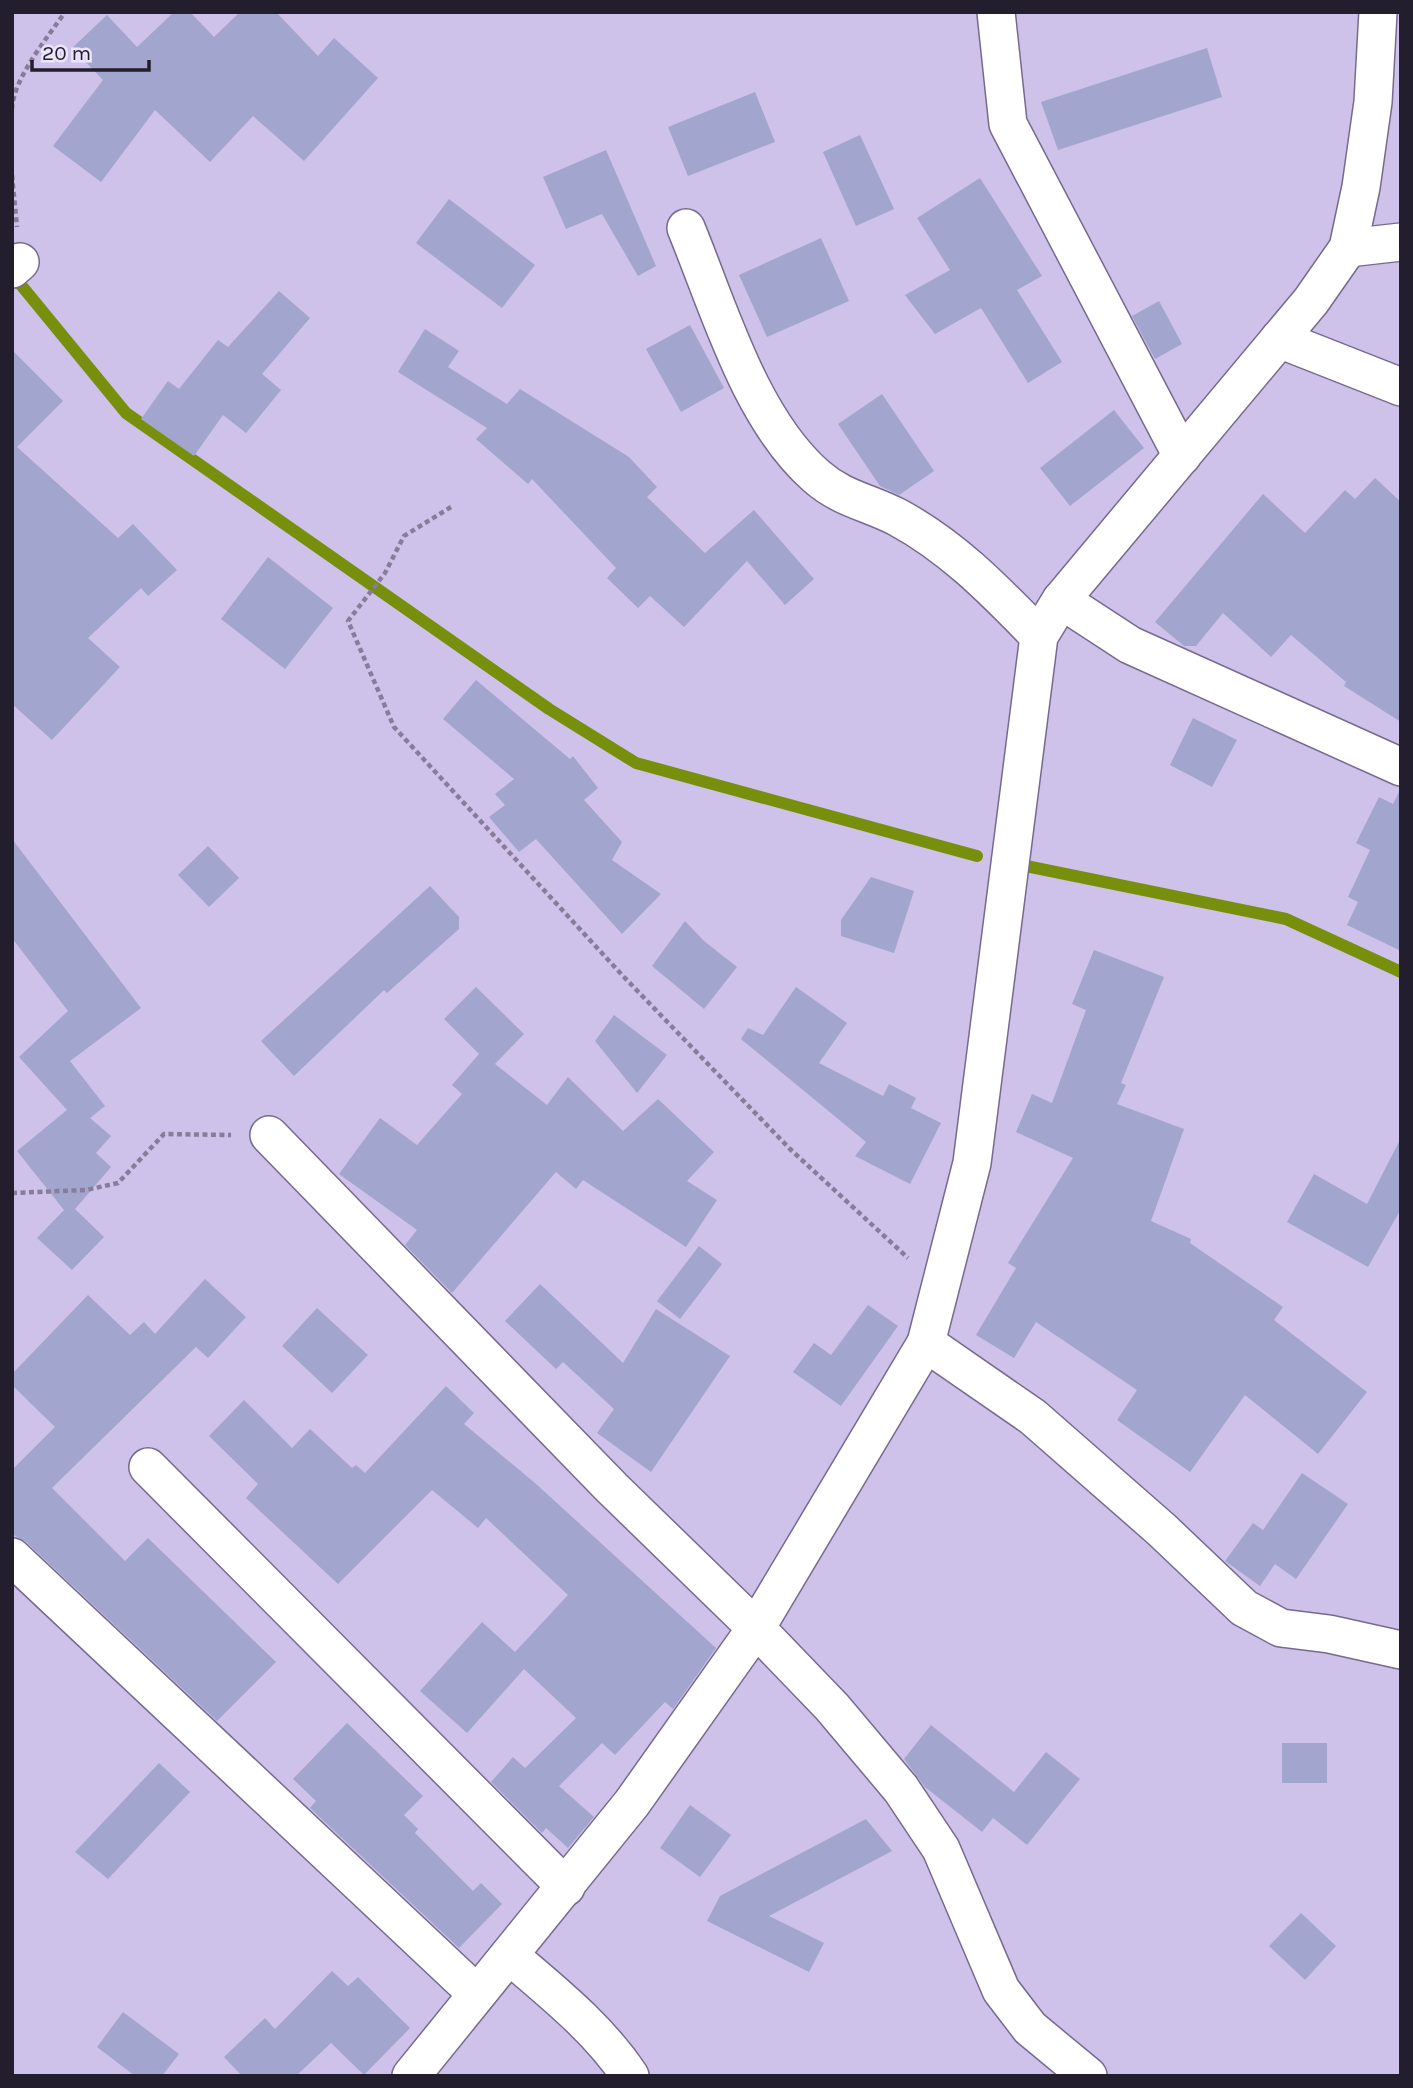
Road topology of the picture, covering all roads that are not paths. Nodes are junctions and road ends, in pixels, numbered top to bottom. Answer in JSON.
{"nodes":[{"id":1,"x":996,"y":12,"type":"edge"},
{"id":2,"x":1378,"y":12,"type":"edge"},
{"id":3,"x":686,"y":228,"type":"dead end"},
{"id":4,"x":1401,"y":242,"type":"edge"},
{"id":5,"x":1348,"y":248,"type":"junction"},
{"id":6,"x":1279,"y":339,"type":"junction"},
{"id":7,"x":1401,"y":387,"type":"edge"},
{"id":8,"x":1182,"y":456,"type":"junction"},
{"id":9,"x":1061,"y":600,"type":"junction"},
{"id":10,"x":1039,"y":636,"type":"junction"},
{"id":11,"x":1401,"y":767,"type":"edge"},
{"id":12,"x":269,"y":1135,"type":"road end"},
{"id":13,"x":926,"y":1343,"type":"junction"},
{"id":14,"x":148,"y":1467,"type":"dead end"},
{"id":15,"x":12,"y":1556,"type":"edge"},
{"id":16,"x":756,"y":1628,"type":"junction"},
{"id":17,"x":1401,"y":1650,"type":"edge"},
{"id":18,"x":566,"y":1887,"type":"junction"},
{"id":19,"x":509,"y":1955,"type":"junction"},
{"id":20,"x":477,"y":1994,"type":"junction"},
{"id":21,"x":411,"y":2076,"type":"edge"},
{"id":22,"x":630,"y":2076,"type":"edge"},
{"id":23,"x":1088,"y":2076,"type":"edge"}],
"edges":[{"from":1,"to":8,"type":"street"},
{"from":2,"to":5,"type":"street"},
{"from":3,"to":10,"type":"street"},
{"from":4,"to":5,"type":"street"},
{"from":5,"to":6,"type":"street"},
{"from":6,"to":7,"type":"street"},
{"from":6,"to":8,"type":"street"},
{"from":8,"to":9,"type":"street"},
{"from":9,"to":10,"type":"street"},
{"from":9,"to":11,"type":"street"},
{"from":10,"to":13,"type":"street"},
{"from":12,"to":16,"type":"street"},
{"from":13,"to":16,"type":"street"},
{"from":13,"to":17,"type":"street"},
{"from":14,"to":18,"type":"street"},
{"from":15,"to":20,"type":"street"},
{"from":16,"to":18,"type":"street"},
{"from":16,"to":23,"type":"street"},
{"from":18,"to":19,"type":"street"},
{"from":19,"to":20,"type":"street"},
{"from":19,"to":22,"type":"street"},
{"from":20,"to":21,"type":"street"}]}
